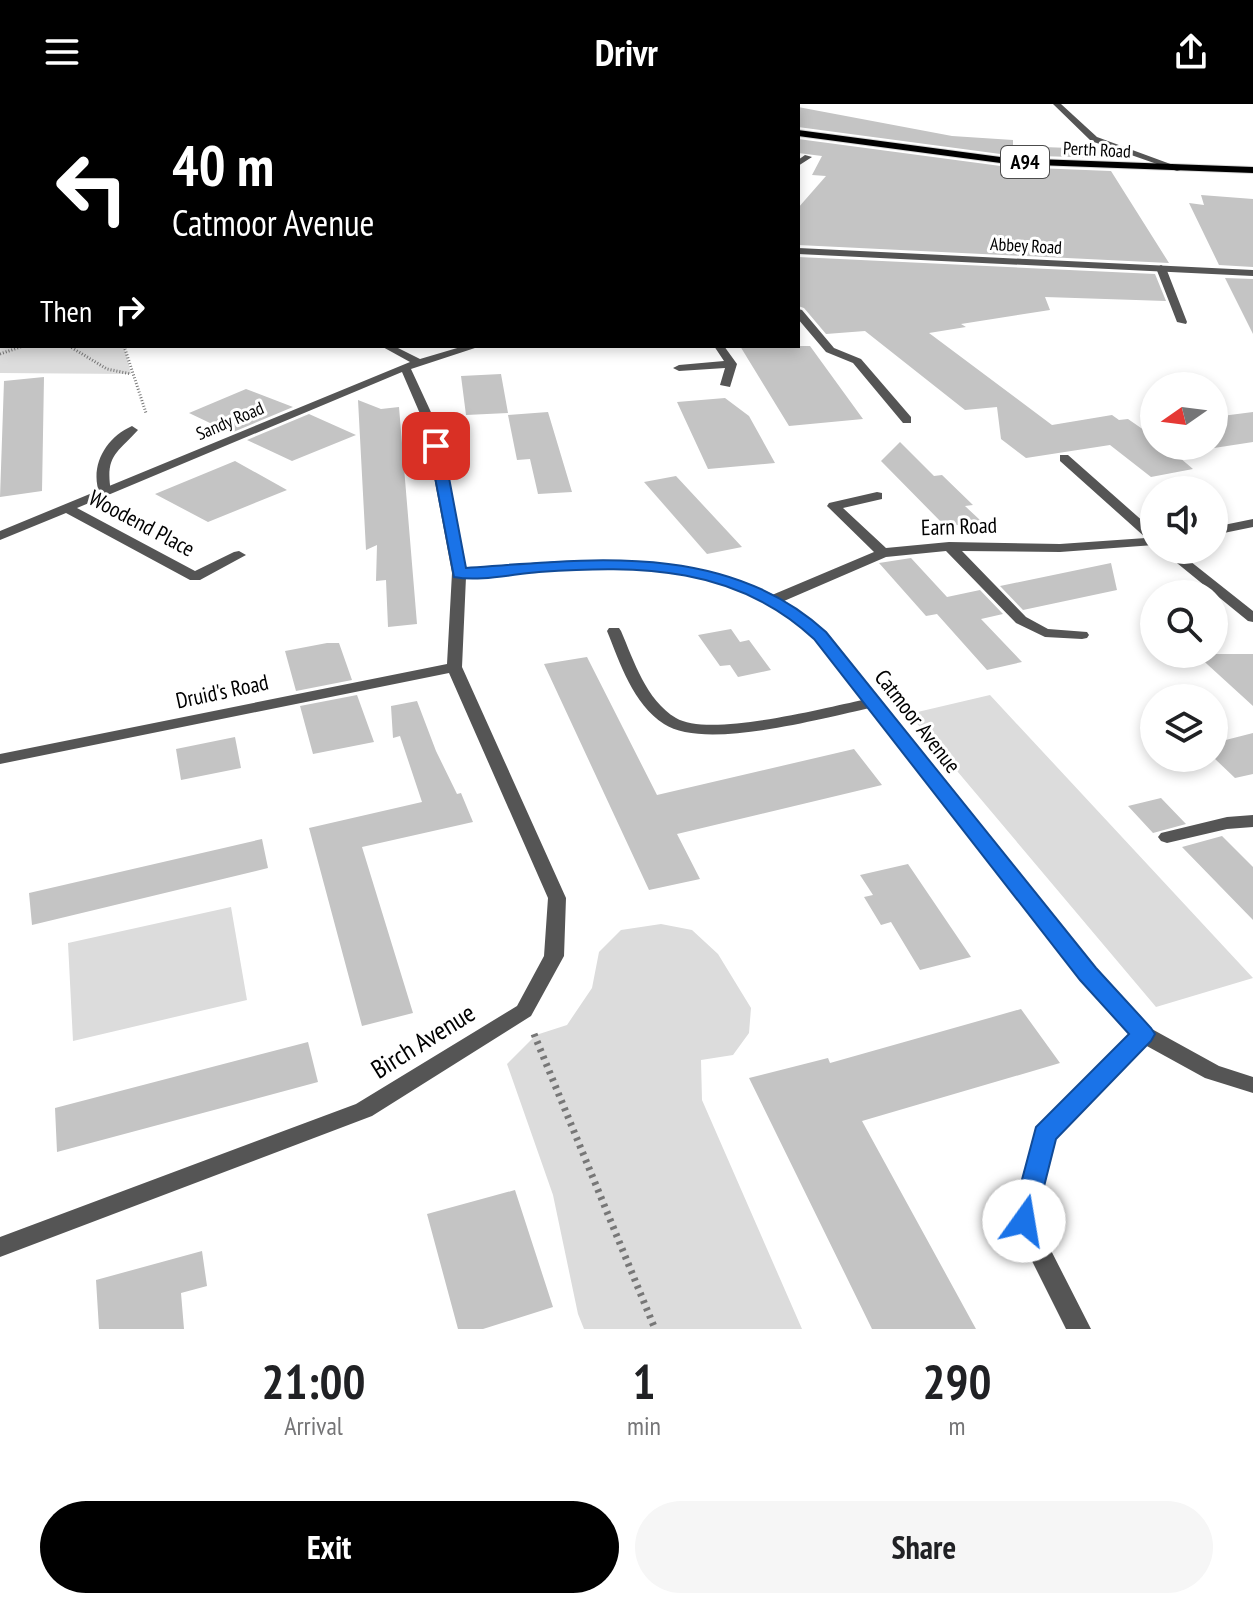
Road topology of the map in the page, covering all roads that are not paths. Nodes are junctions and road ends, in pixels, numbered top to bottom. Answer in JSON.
{"nodes":[{"id":1,"x":1057,"y":104,"type":"edge"},
{"id":2,"x":800,"y":134,"type":"edge"},
{"id":3,"x":808,"y":157,"type":"dead end"},
{"id":4,"x":800,"y":163,"type":"edge"},
{"id":5,"x":1180,"y":169,"type":"junction"},
{"id":6,"x":1253,"y":170,"type":"edge"},
{"id":7,"x":800,"y":254,"type":"edge"},
{"id":8,"x":1161,"y":268,"type":"junction"},
{"id":9,"x":1253,"y":273,"type":"edge"},
{"id":10,"x":800,"y":314,"type":"edge"},
{"id":11,"x":1182,"y":322,"type":"dead end"},
{"id":12,"x":390,"y":348,"type":"edge"},
{"id":13,"x":469,"y":348,"type":"edge"},
{"id":14,"x":720,"y":348,"type":"edge"},
{"id":15,"x":420,"y":363,"type":"junction"},
{"id":16,"x":731,"y":364,"type":"junction"},
{"id":17,"x":405,"y":367,"type":"junction"},
{"id":18,"x":679,"y":368,"type":"dead end"},
{"id":19,"x":726,"y":385,"type":"dead end"},
{"id":20,"x":907,"y":420,"type":"dead end"},
{"id":21,"x":132,"y":430,"type":"dead end"},
{"id":22,"x":1064,"y":458,"type":"dead end"},
{"id":23,"x":105,"y":492,"type":"junction"},
{"id":24,"x":877,"y":496,"type":"dead end"},
{"id":25,"x":67,"y":508,"type":"junction"},
{"id":26,"x":1253,"y":523,"type":"edge"},
{"id":27,"x":1140,"y":527,"type":"edge"},
{"id":28,"x":1228,"y":528,"type":"edge"},
{"id":29,"x":0,"y":536,"type":"edge"},
{"id":30,"x":1140,"y":541,"type":"edge"},
{"id":31,"x":949,"y":546,"type":"junction"},
{"id":32,"x":883,"y":553,"type":"junction"},
{"id":33,"x":239,"y":555,"type":"dead end"},
{"id":34,"x":1186,"y":564,"type":"edge"},
{"id":35,"x":459,"y":573,"type":"junction"},
{"id":36,"x":774,"y":600,"type":"junction"},
{"id":37,"x":1253,"y":618,"type":"edge"},
{"id":38,"x":614,"y":631,"type":"dead end"},
{"id":39,"x":1082,"y":635,"type":"dead end"},
{"id":40,"x":454,"y":667,"type":"junction"},
{"id":41,"x":873,"y":703,"type":"junction"},
{"id":42,"x":0,"y":759,"type":"edge"},
{"id":43,"x":1253,"y":821,"type":"edge"},
{"id":44,"x":1167,"y":837,"type":"dead end"},
{"id":45,"x":1143,"y":1034,"type":"junction"},
{"id":46,"x":1253,"y":1085,"type":"edge"},
{"id":47,"x":0,"y":1247,"type":"edge"},
{"id":48,"x":1079,"y":1329,"type":"edge"}],
"edges":[{"from":1,"to":5,"type":"street"},
{"from":2,"to":5,"type":"main road","name":"Perth Road","number":"A94"},
{"from":3,"to":4,"type":"street"},
{"from":5,"to":6,"type":"main road","name":"Perth Road","number":"A94"},
{"from":7,"to":8,"type":"street","name":"Abbey Road"},
{"from":8,"to":9,"type":"street","name":"Abbey Road"},
{"from":8,"to":11,"type":"street"},
{"from":10,"to":20,"type":"street"},
{"from":12,"to":15,"type":"street"},
{"from":13,"to":15,"type":"street","name":"Sandy Road"},
{"from":14,"to":16,"type":"street"},
{"from":15,"to":17,"type":"street","name":"Sandy Road"},
{"from":16,"to":18,"type":"street"},
{"from":16,"to":19,"type":"street"},
{"from":17,"to":23,"type":"street","name":"Sandy Road"},
{"from":17,"to":35,"type":"street"},
{"from":21,"to":23,"type":"street"},
{"from":22,"to":27,"type":"street"},
{"from":23,"to":25,"type":"street","name":"Sandy Road"},
{"from":24,"to":32,"type":"street"},
{"from":25,"to":29,"type":"street","name":"Sandy Road"},
{"from":25,"to":33,"type":"street","name":"Woodend Place"},
{"from":26,"to":28,"type":"street"},
{"from":30,"to":31,"type":"street","name":"Earn Road"},
{"from":31,"to":32,"type":"street","name":"Earn Road"},
{"from":31,"to":39,"type":"street"},
{"from":32,"to":36,"type":"street","name":"Earn Road"},
{"from":34,"to":37,"type":"street"},
{"from":35,"to":36,"type":"street","name":"Catmoor Avenue"},
{"from":35,"to":40,"type":"street"},
{"from":36,"to":41,"type":"street","name":"Catmoor Avenue"},
{"from":38,"to":41,"type":"street"},
{"from":40,"to":42,"type":"street","name":"Druid's Road"},
{"from":40,"to":47,"type":"street","name":"Birch Avenue"},
{"from":41,"to":45,"type":"street","name":"Catmoor Avenue"},
{"from":43,"to":44,"type":"street"},
{"from":45,"to":46,"type":"street","name":"Catmoor Avenue"},
{"from":45,"to":48,"type":"street"}]}
